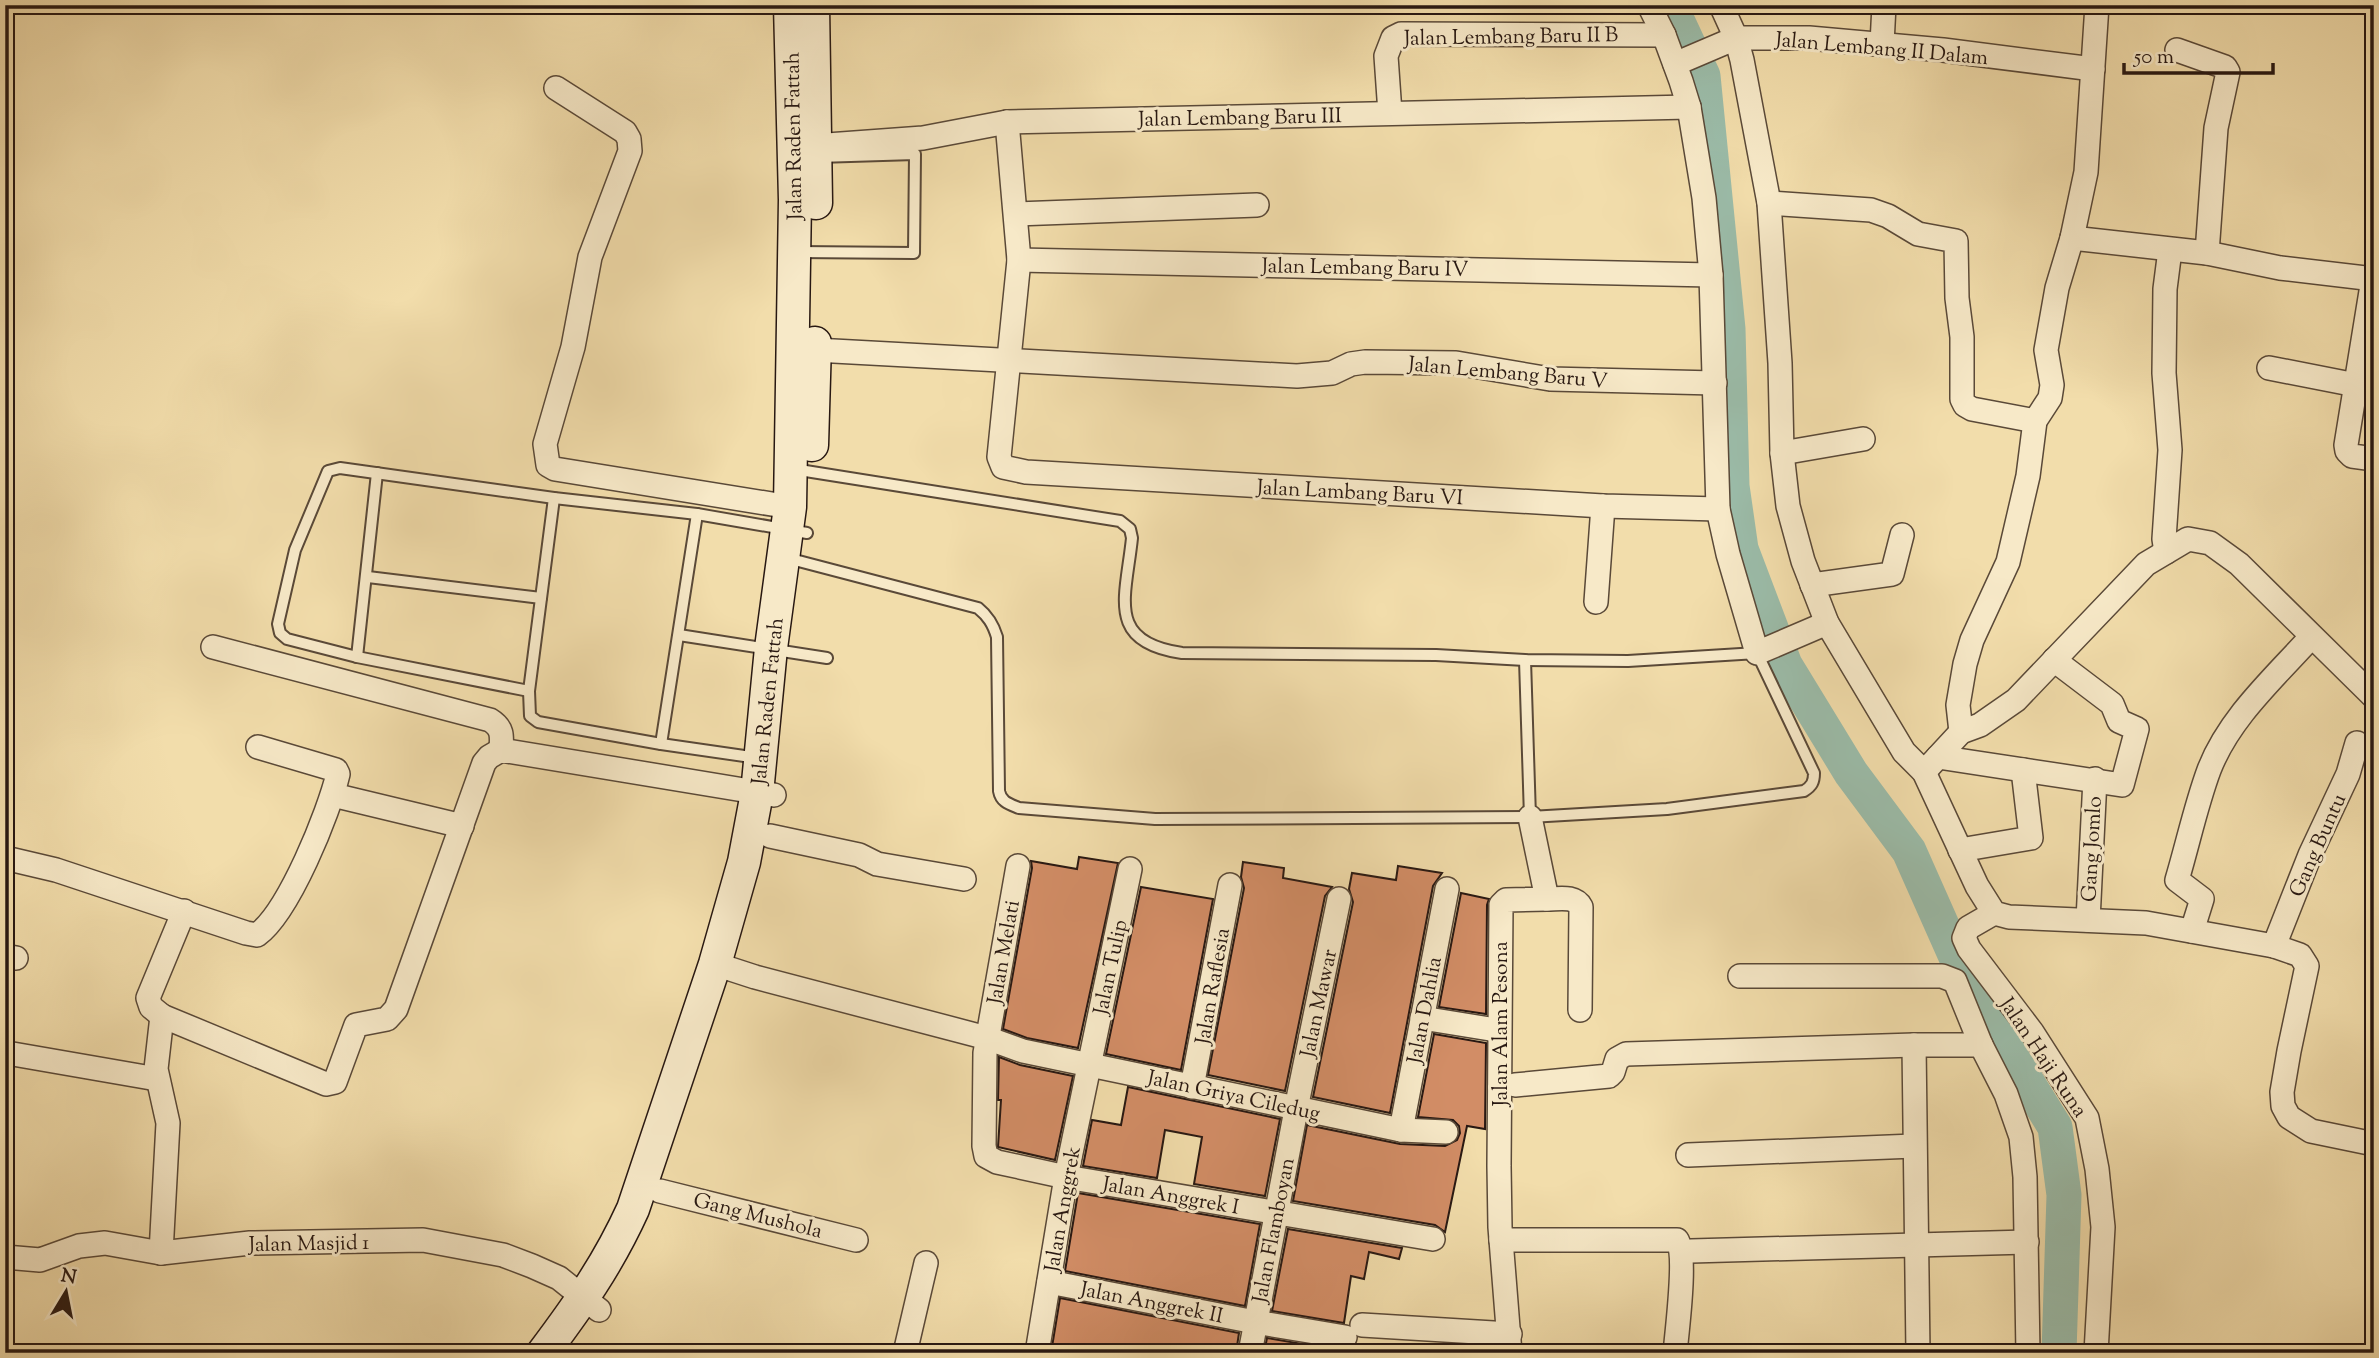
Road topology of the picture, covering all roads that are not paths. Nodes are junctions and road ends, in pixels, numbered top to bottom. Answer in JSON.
{"nodes":[{"id":1,"x":790,"y":5,"type":"edge"},
{"id":2,"x":813,"y":5,"type":"edge"},
{"id":3,"x":1649,"y":5,"type":"edge"},
{"id":4,"x":1721,"y":5,"type":"edge"},
{"id":5,"x":1884,"y":5,"type":"edge"},
{"id":6,"x":2097,"y":5,"type":"edge"},
{"id":7,"x":1664,"y":35,"type":"junction"},
{"id":8,"x":1729,"y":41,"type":"junction"},
{"id":9,"x":1882,"y":44,"type":"junction"},
{"id":10,"x":2177,"y":50,"type":"dead end"},
{"id":11,"x":1681,"y":61,"type":"junction"},
{"id":12,"x":2094,"y":69,"type":"junction"},
{"id":13,"x":556,"y":88,"type":"dead end"},
{"id":14,"x":1689,"y":107,"type":"junction"},
{"id":15,"x":1390,"y":113,"type":"junction"},
{"id":16,"x":1007,"y":122,"type":"junction"},
{"id":17,"x":805,"y":152,"type":"junction"},
{"id":18,"x":1769,"y":203,"type":"junction"},
{"id":19,"x":1257,"y":205,"type":"dead end"},
{"id":20,"x":1016,"y":214,"type":"junction"},
{"id":21,"x":2072,"y":238,"type":"junction"},
{"id":22,"x":2170,"y":250,"type":"junction"},
{"id":23,"x":805,"y":253,"type":"junction"},
{"id":24,"x":2207,"y":253,"type":"junction"},
{"id":25,"x":1019,"y":260,"type":"junction"},
{"id":26,"x":1711,"y":275,"type":"junction"},
{"id":27,"x":2373,"y":279,"type":"edge"},
{"id":28,"x":815,"y":349,"type":"junction"},
{"id":29,"x":1010,"y":359,"type":"junction"},
{"id":30,"x":2269,"y":368,"type":"dead end"},
{"id":31,"x":1715,"y":383,"type":"junction"},
{"id":32,"x":2356,"y":385,"type":"junction"},
{"id":33,"x":2035,"y":421,"type":"junction"},
{"id":34,"x":1863,"y":439,"type":"dead end"},
{"id":35,"x":1782,"y":453,"type":"junction"},
{"id":36,"x":2374,"y":459,"type":"edge"},
{"id":37,"x":801,"y":470,"type":"junction"},
{"id":38,"x":377,"y":473,"type":"junction"},
{"id":39,"x":554,"y":498,"type":"junction"},
{"id":40,"x":1604,"y":506,"type":"junction"},
{"id":41,"x":1718,"y":509,"type":"junction"},
{"id":42,"x":697,"y":514,"type":"junction"},
{"id":43,"x":1902,"y":535,"type":"dead end"},
{"id":44,"x":794,"y":537,"type":"junction"},
{"id":45,"x":2166,"y":552,"type":"junction"},
{"id":46,"x":368,"y":577,"type":"junction"},
{"id":47,"x":1812,"y":585,"type":"junction"},
{"id":48,"x":541,"y":598,"type":"junction"},
{"id":49,"x":1595,"y":602,"type":"dead end"},
{"id":50,"x":1827,"y":624,"type":"junction"},
{"id":51,"x":679,"y":635,"type":"junction"},
{"id":52,"x":2311,"y":637,"type":"junction"},
{"id":53,"x":212,"y":647,"type":"dead end"},
{"id":54,"x":781,"y":649,"type":"junction"},
{"id":55,"x":1769,"y":649,"type":"junction"},
{"id":56,"x":357,"y":657,"type":"junction"},
{"id":57,"x":827,"y":657,"type":"dead end"},
{"id":58,"x":1525,"y":660,"type":"junction"},
{"id":59,"x":2054,"y":660,"type":"junction"},
{"id":60,"x":529,"y":691,"type":"junction"},
{"id":61,"x":2374,"y":697,"type":"edge"},
{"id":62,"x":1961,"y":732,"type":"junction"},
{"id":63,"x":2357,"y":743,"type":"dead end"},
{"id":64,"x":661,"y":744,"type":"junction"},
{"id":65,"x":258,"y":747,"type":"dead end"},
{"id":66,"x":501,"y":750,"type":"junction"},
{"id":67,"x":761,"y":758,"type":"junction"},
{"id":68,"x":1931,"y":764,"type":"junction"},
{"id":69,"x":2023,"y":770,"type":"junction"},
{"id":70,"x":2095,"y":780,"type":"junction"},
{"id":71,"x":766,"y":794,"type":"junction"},
{"id":72,"x":333,"y":795,"type":"junction"},
{"id":73,"x":1530,"y":817,"type":"junction"},
{"id":74,"x":462,"y":826,"type":"junction"},
{"id":75,"x":770,"y":836,"type":"junction"},
{"id":76,"x":1960,"y":850,"type":"junction"},
{"id":77,"x":5,"y":858,"type":"edge"},
{"id":78,"x":1018,"y":866,"type":"dead end"},
{"id":79,"x":1130,"y":869,"type":"dead end"},
{"id":80,"x":964,"y":879,"type":"dead end"},
{"id":81,"x":1230,"y":885,"type":"dead end"},
{"id":82,"x":1447,"y":889,"type":"dead end"},
{"id":83,"x":1339,"y":899,"type":"dead end"},
{"id":84,"x":1547,"y":899,"type":"junction"},
{"id":85,"x":184,"y":911,"type":"junction"},
{"id":86,"x":1994,"y":913,"type":"junction"},
{"id":87,"x":2088,"y":920,"type":"junction"},
{"id":88,"x":2192,"y":931,"type":"junction"},
{"id":89,"x":2274,"y":946,"type":"junction"},
{"id":90,"x":722,"y":971,"type":"junction"},
{"id":91,"x":1740,"y":976,"type":"dead end"},
{"id":92,"x":1580,"y":1010,"type":"dead end"},
{"id":93,"x":162,"y":1016,"type":"junction"},
{"id":94,"x":1422,"y":1018,"type":"junction"},
{"id":95,"x":1490,"y":1029,"type":"dead end"},
{"id":96,"x":986,"y":1045,"type":"junction"},
{"id":97,"x":1914,"y":1045,"type":"junction"},
{"id":98,"x":1981,"y":1045,"type":"junction"},
{"id":99,"x":7,"y":1053,"type":"edge"},
{"id":100,"x":1091,"y":1065,"type":"junction"},
{"id":101,"x":157,"y":1079,"type":"junction"},
{"id":102,"x":1515,"y":1086,"type":"dead end"},
{"id":103,"x":1192,"y":1087,"type":"junction"},
{"id":104,"x":1296,"y":1108,"type":"junction"},
{"id":105,"x":1401,"y":1130,"type":"junction"},
{"id":106,"x":1446,"y":1132,"type":"dead end"},
{"id":107,"x":2374,"y":1144,"type":"edge"},
{"id":108,"x":1914,"y":1146,"type":"junction"},
{"id":109,"x":1688,"y":1155,"type":"dead end"},
{"id":110,"x":1066,"y":1177,"type":"junction"},
{"id":111,"x":660,"y":1191,"type":"junction"},
{"id":112,"x":1276,"y":1212,"type":"junction"},
{"id":113,"x":1433,"y":1239,"type":"dead end"},
{"id":114,"x":856,"y":1240,"type":"dead end"},
{"id":115,"x":1501,"y":1240,"type":"junction"},
{"id":116,"x":2027,"y":1242,"type":"junction"},
{"id":117,"x":1917,"y":1244,"type":"junction"},
{"id":118,"x":1691,"y":1251,"type":"dead end"},
{"id":119,"x":161,"y":1253,"type":"junction"},
{"id":120,"x":5,"y":1257,"type":"edge"},
{"id":121,"x":926,"y":1262,"type":"dead end"},
{"id":122,"x":1049,"y":1282,"type":"junction"},
{"id":123,"x":592,"y":1304,"type":"junction"},
{"id":124,"x":1255,"y":1322,"type":"junction"},
{"id":125,"x":1510,"y":1343,"type":"edge"},
{"id":126,"x":542,"y":1353,"type":"edge"},
{"id":127,"x":567,"y":1353,"type":"edge"},
{"id":128,"x":905,"y":1353,"type":"edge"},
{"id":129,"x":1037,"y":1353,"type":"edge"},
{"id":130,"x":1250,"y":1353,"type":"edge"},
{"id":131,"x":1675,"y":1353,"type":"edge"},
{"id":132,"x":1918,"y":1353,"type":"edge"},
{"id":133,"x":2028,"y":1353,"type":"edge"},
{"id":134,"x":2096,"y":1353,"type":"edge"}],
"edges":[{"from":1,"to":17,"type":"main road","name":"Jalan Raden Fattah"},
{"from":2,"to":17,"type":"main road","name":"Jalan Raden Fattah"},
{"from":3,"to":7,"type":"street"},
{"from":4,"to":8,"type":"street"},
{"from":5,"to":9,"type":"street"},
{"from":6,"to":12,"type":"street"},
{"from":7,"to":11,"type":"street"},
{"from":7,"to":15,"type":"street","name":"Jalan Lembang Baru II B"},
{"from":8,"to":9,"type":"street","name":"Jalan Lembang II Dalam"},
{"from":8,"to":11,"type":"street","name":"Jalan Lembang II Dalam"},
{"from":8,"to":18,"type":"street"},
{"from":9,"to":12,"type":"street","name":"Jalan Lembang II Dalam"},
{"from":10,"to":24,"type":"street"},
{"from":11,"to":14,"type":"street"},
{"from":12,"to":21,"type":"street"},
{"from":13,"to":44,"type":"street"},
{"from":14,"to":15,"type":"street","name":"Jalan Lembang Baru III"},
{"from":14,"to":26,"type":"street"},
{"from":15,"to":16,"type":"street","name":"Jalan Lembang Baru III"},
{"from":16,"to":17,"type":"street","name":"Jalan Lembang Baru III"},
{"from":16,"to":20,"type":"street"},
{"from":17,"to":23,"type":"main road","name":"Jalan Raden Fattah"},
{"from":17,"to":23,"type":"lane"},
{"from":18,"to":33,"type":"street"},
{"from":18,"to":35,"type":"street"},
{"from":19,"to":20,"type":"street"},
{"from":20,"to":25,"type":"street"},
{"from":21,"to":22,"type":"street"},
{"from":21,"to":33,"type":"street"},
{"from":22,"to":24,"type":"street"},
{"from":22,"to":45,"type":"street"},
{"from":23,"to":28,"type":"main road","name":"Jalan Raden Fattah"},
{"from":23,"to":37,"type":"main road","name":"Jalan Raden Fattah"},
{"from":24,"to":27,"type":"street"},
{"from":25,"to":26,"type":"street","name":"Jalan Lembang Baru IV"},
{"from":25,"to":29,"type":"street"},
{"from":26,"to":31,"type":"street"},
{"from":27,"to":32,"type":"street"},
{"from":28,"to":29,"type":"street","name":"Jalan Lembang Baru V"},
{"from":28,"to":37,"type":"main road","name":"Jalan Raden Fattah"},
{"from":29,"to":31,"type":"street","name":"Jalan Lembang Baru V"},
{"from":29,"to":40,"type":"street","name":"Jalan Lambang Baru VI"},
{"from":30,"to":32,"type":"street"},
{"from":31,"to":41,"type":"street"},
{"from":32,"to":36,"type":"street"},
{"from":33,"to":62,"type":"street"},
{"from":34,"to":35,"type":"street"},
{"from":35,"to":47,"type":"street"},
{"from":37,"to":44,"type":"main road","name":"Jalan Raden Fattah"},
{"from":37,"to":58,"type":"lane"},
{"from":38,"to":39,"type":"lane"},
{"from":38,"to":46,"type":"lane"},
{"from":38,"to":56,"type":"lane"},
{"from":39,"to":42,"type":"lane"},
{"from":39,"to":48,"type":"lane"},
{"from":40,"to":41,"type":"street","name":"Jalan Lambang Baru VI"},
{"from":40,"to":49,"type":"street"},
{"from":41,"to":55,"type":"street"},
{"from":42,"to":44,"type":"lane"},
{"from":42,"to":51,"type":"lane"},
{"from":43,"to":47,"type":"street"},
{"from":44,"to":54,"type":"main road","name":"Jalan Raden Fattah"},
{"from":44,"to":73,"type":"lane"},
{"from":45,"to":52,"type":"street"},
{"from":45,"to":59,"type":"street"},
{"from":46,"to":48,"type":"lane"},
{"from":46,"to":56,"type":"lane"},
{"from":47,"to":50,"type":"street"},
{"from":48,"to":60,"type":"lane"},
{"from":50,"to":55,"type":"street"},
{"from":50,"to":68,"type":"street"},
{"from":51,"to":54,"type":"lane"},
{"from":51,"to":64,"type":"lane"},
{"from":52,"to":61,"type":"street"},
{"from":52,"to":88,"type":"street"},
{"from":53,"to":66,"type":"street"},
{"from":54,"to":57,"type":"lane"},
{"from":54,"to":67,"type":"main road","name":"Jalan Raden Fattah"},
{"from":54,"to":71,"type":"main road","name":"Jalan Raden Fattah"},
{"from":55,"to":58,"type":"lane"},
{"from":55,"to":73,"type":"lane"},
{"from":56,"to":60,"type":"lane"},
{"from":58,"to":73,"type":"lane"},
{"from":59,"to":62,"type":"street"},
{"from":59,"to":70,"type":"street"},
{"from":60,"to":64,"type":"lane"},
{"from":62,"to":68,"type":"street"},
{"from":63,"to":89,"type":"street","name":"Gang Buntu"},
{"from":64,"to":67,"type":"lane"},
{"from":65,"to":72,"type":"street"},
{"from":66,"to":71,"type":"street"},
{"from":66,"to":74,"type":"street"},
{"from":67,"to":71,"type":"main road","name":"Jalan Raden Fattah"},
{"from":68,"to":69,"type":"street"},
{"from":68,"to":76,"type":"street"},
{"from":69,"to":70,"type":"street"},
{"from":69,"to":76,"type":"street"},
{"from":70,"to":87,"type":"street","name":"Gang Jomlo"},
{"from":71,"to":75,"type":"main road","name":"Jalan Raden Fattah"},
{"from":71,"to":90,"type":"main road","name":"Jalan Raden Fattah"},
{"from":72,"to":74,"type":"street"},
{"from":72,"to":85,"type":"street"},
{"from":73,"to":84,"type":"street"},
{"from":74,"to":93,"type":"street"},
{"from":75,"to":80,"type":"street"},
{"from":75,"to":90,"type":"main road","name":"Jalan Raden Fattah"},
{"from":76,"to":86,"type":"street"},
{"from":77,"to":85,"type":"street"},
{"from":78,"to":96,"type":"street","name":"Jalan Melati"},
{"from":79,"to":100,"type":"street","name":"Jalan Tulip"},
{"from":81,"to":103,"type":"street","name":"Jalan Raflesia"},
{"from":82,"to":94,"type":"street","name":"Jalan Dahlia"},
{"from":83,"to":104,"type":"street","name":"Jalan Mawar"},
{"from":84,"to":92,"type":"street"},
{"from":84,"to":115,"type":"street","name":"Jalan Alam Pesona"},
{"from":85,"to":93,"type":"street"},
{"from":86,"to":87,"type":"street"},
{"from":86,"to":134,"type":"street","name":"Jalan Haji Runa"},
{"from":87,"to":88,"type":"street"},
{"from":88,"to":89,"type":"street"},
{"from":89,"to":107,"type":"street"},
{"from":90,"to":96,"type":"street","name":"Jalan Griya Ciledug"},
{"from":90,"to":111,"type":"main road","name":"Jalan Raden Fattah"},
{"from":90,"to":123,"type":"main road","name":"Jalan Raden Fattah"},
{"from":91,"to":98,"type":"street"},
{"from":93,"to":101,"type":"street"},
{"from":94,"to":95,"type":"street"},
{"from":94,"to":105,"type":"street","name":"Jalan Dahlia"},
{"from":96,"to":100,"type":"street","name":"Jalan Griya Ciledug"},
{"from":96,"to":110,"type":"street"},
{"from":97,"to":98,"type":"street"},
{"from":97,"to":102,"type":"street"},
{"from":97,"to":108,"type":"street"},
{"from":98,"to":116,"type":"street"},
{"from":99,"to":101,"type":"street"},
{"from":100,"to":103,"type":"street","name":"Jalan Griya Ciledug"},
{"from":100,"to":110,"type":"street","name":"Jalan Anggrek"},
{"from":101,"to":119,"type":"street"},
{"from":103,"to":104,"type":"street","name":"Jalan Griya Ciledug"},
{"from":104,"to":105,"type":"street","name":"Jalan Griya Ciledug"},
{"from":104,"to":112,"type":"street","name":"Jalan Flamboyan"},
{"from":105,"to":106,"type":"street","name":"Jalan Griya Ciledug"},
{"from":108,"to":109,"type":"street"},
{"from":108,"to":117,"type":"street"},
{"from":110,"to":112,"type":"street","name":"Jalan Anggrek I"},
{"from":110,"to":122,"type":"street","name":"Jalan Anggrek"},
{"from":111,"to":114,"type":"street","name":"Gang Mushola"},
{"from":111,"to":123,"type":"main road","name":"Jalan Raden Fattah"},
{"from":112,"to":113,"type":"street","name":"Jalan Anggrek I"},
{"from":112,"to":124,"type":"street","name":"Jalan Flamboyan"},
{"from":115,"to":125,"type":"street","name":"Jalan Alam Pesona"},
{"from":115,"to":131,"type":"street"},
{"from":116,"to":117,"type":"street"},
{"from":116,"to":133,"type":"street"},
{"from":117,"to":118,"type":"street"},
{"from":117,"to":132,"type":"street"},
{"from":119,"to":120,"type":"street","name":"Jalan Masjid 1"},
{"from":119,"to":123,"type":"street","name":"Jalan Masjid 1"},
{"from":121,"to":128,"type":"street"},
{"from":122,"to":124,"type":"street","name":"Jalan Anggrek II"},
{"from":122,"to":129,"type":"street","name":"Jalan Anggrek"},
{"from":123,"to":126,"type":"main road","name":"Jalan Raden Fattah"},
{"from":123,"to":127,"type":"main road","name":"Jalan Raden Fattah"},
{"from":124,"to":125,"type":"street","name":"Jalan Anggrek II"},
{"from":124,"to":130,"type":"street","name":"Jalan Flamboyan"}]}
